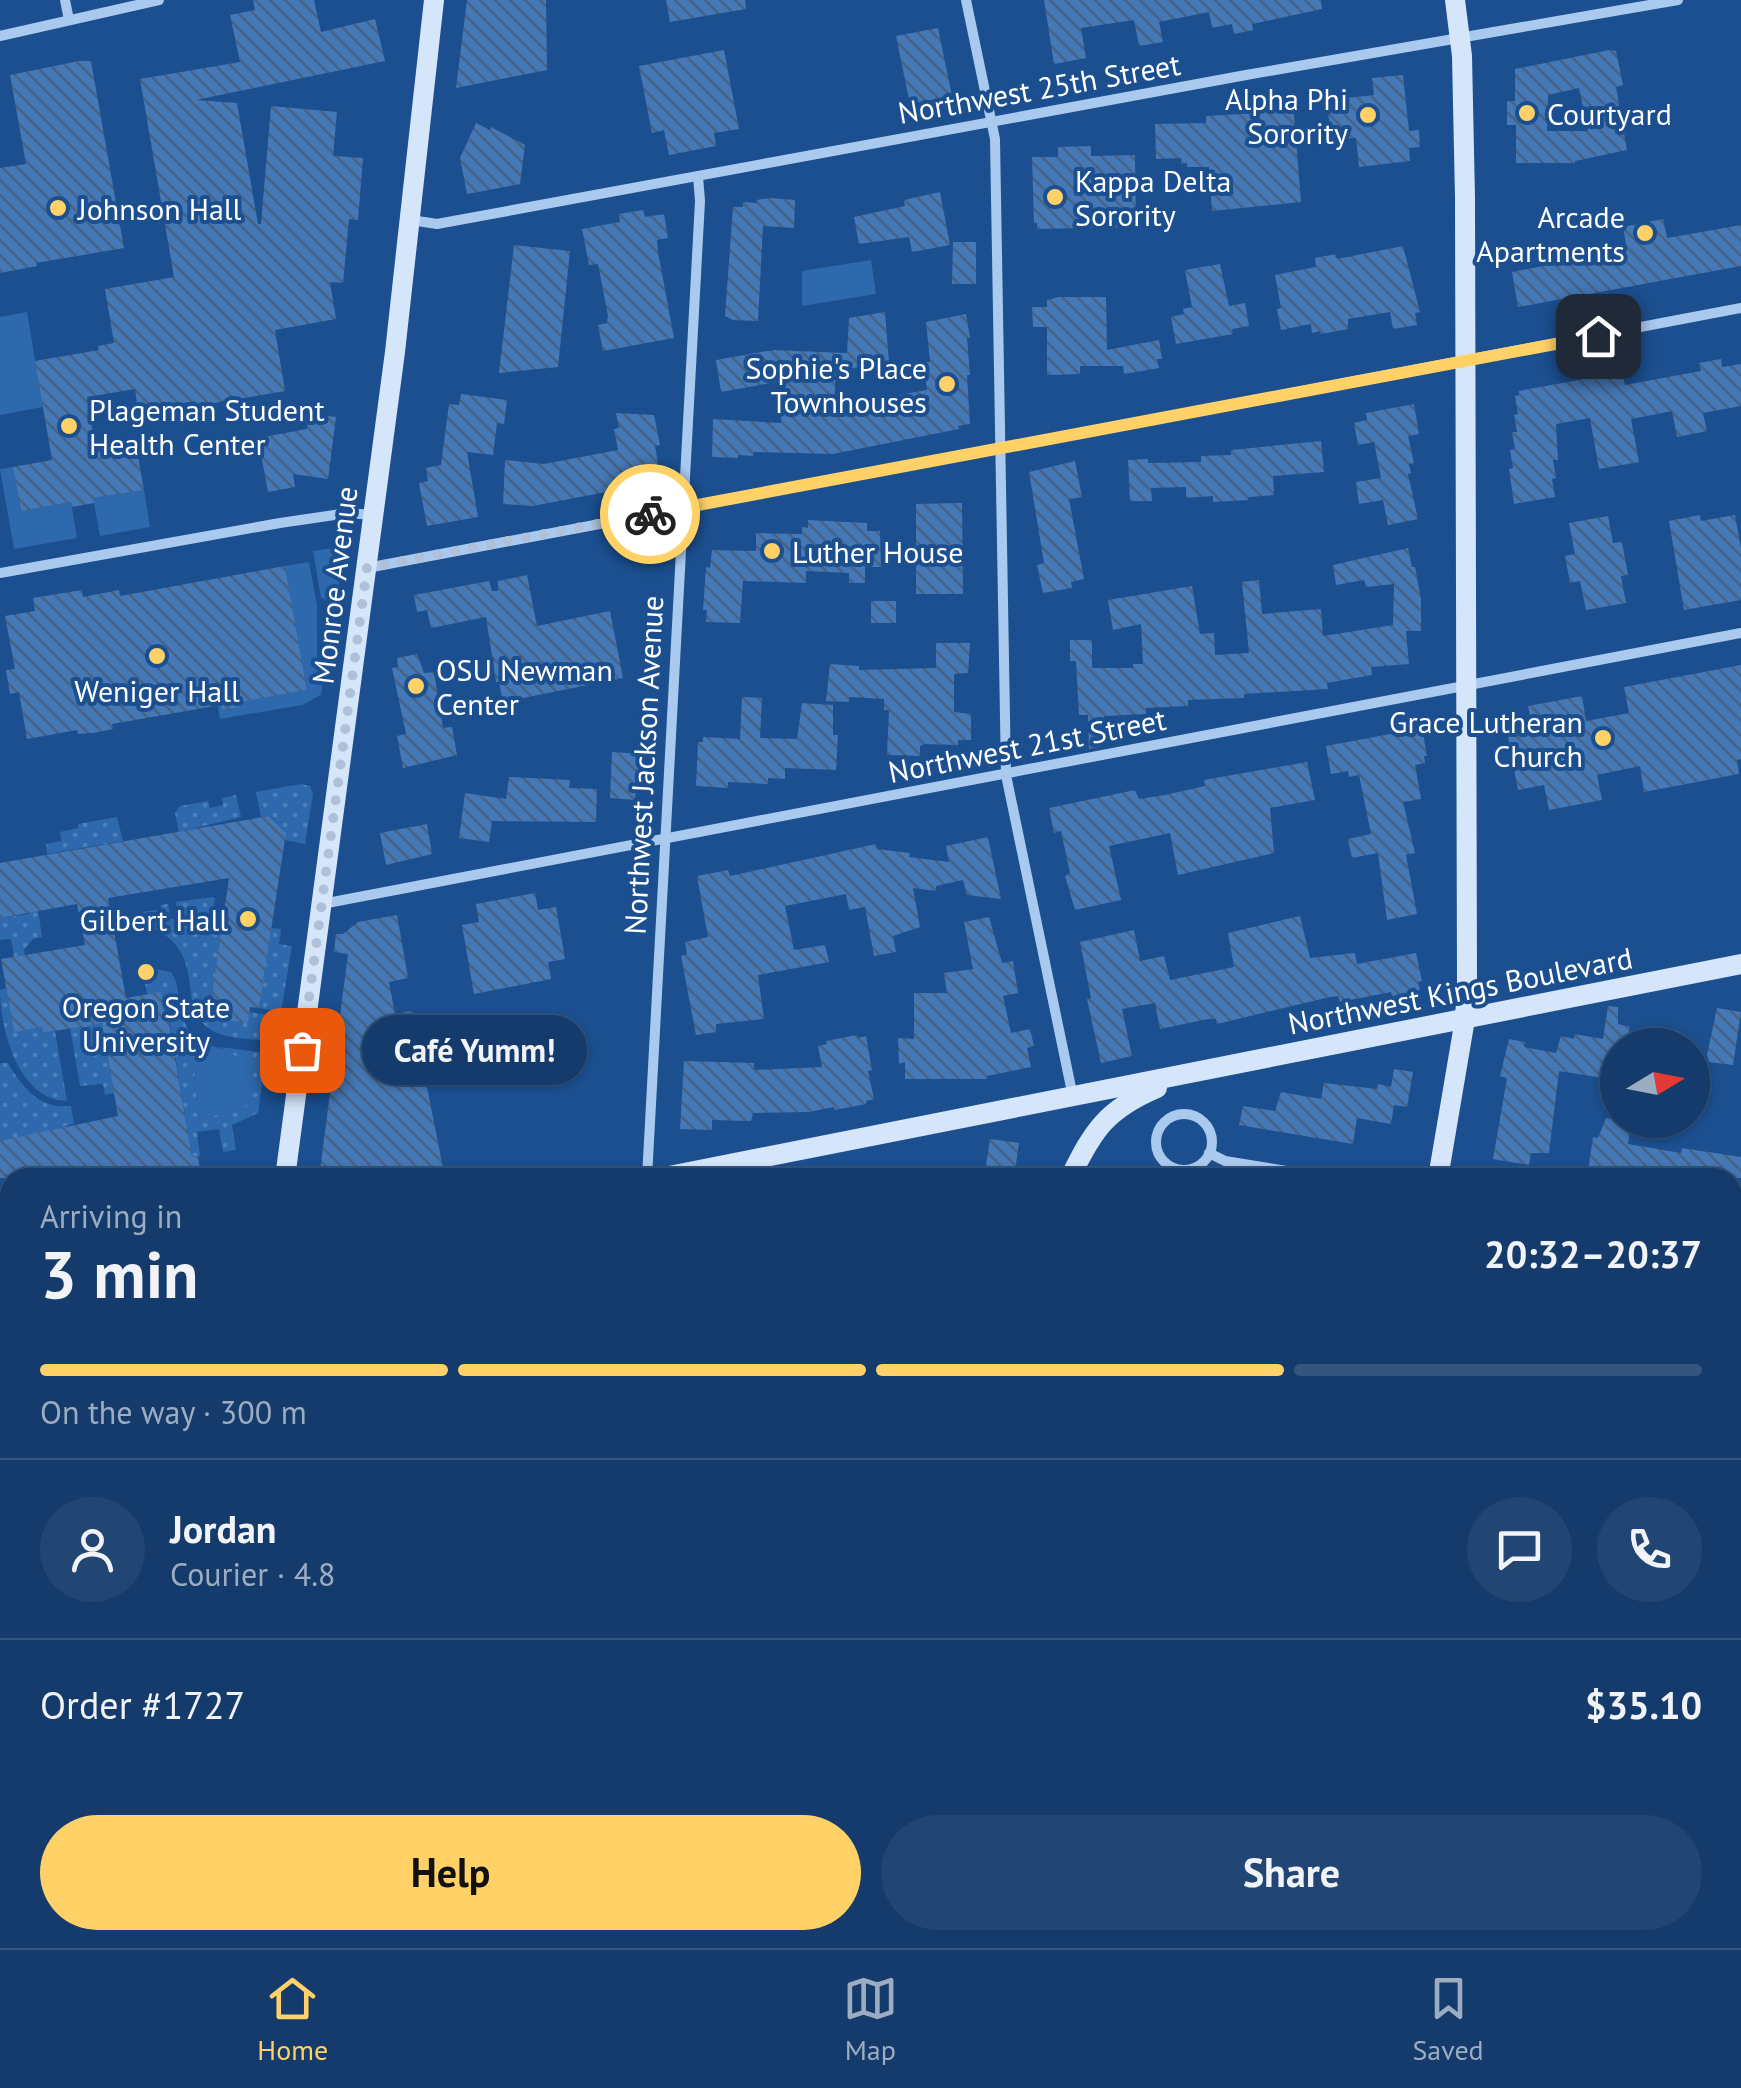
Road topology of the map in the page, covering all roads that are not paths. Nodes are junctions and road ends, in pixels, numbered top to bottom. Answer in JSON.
{"nodes":[{"id":1,"x":64,"y":0,"type":"edge"},
{"id":2,"x":159,"y":0,"type":"edge"},
{"id":3,"x":434,"y":0,"type":"edge"},
{"id":4,"x":966,"y":0,"type":"edge"},
{"id":5,"x":1456,"y":0,"type":"edge"},
{"id":6,"x":1678,"y":0,"type":"edge"},
{"id":7,"x":69,"y":20,"type":"junction"},
{"id":8,"x":0,"y":36,"type":"edge"},
{"id":9,"x":1461,"y":38,"type":"junction"},
{"id":10,"x":993,"y":122,"type":"junction"},
{"id":11,"x":698,"y":176,"type":"junction"},
{"id":12,"x":411,"y":220,"type":"junction"},
{"id":13,"x":1741,"y":308,"type":"edge"},
{"id":14,"x":1466,"y":361,"type":"junction"},
{"id":15,"x":998,"y":448,"type":"junction"},
{"id":16,"x":684,"y":508,"type":"junction"},
{"id":17,"x":373,"y":516,"type":"junction"},
{"id":18,"x":367,"y":568,"type":"junction"},
{"id":19,"x":0,"y":573,"type":"edge"},
{"id":20,"x":1741,"y":632,"type":"edge"},
{"id":21,"x":1467,"y":685,"type":"junction"},
{"id":22,"x":1006,"y":775,"type":"junction"},
{"id":23,"x":664,"y":840,"type":"junction"},
{"id":24,"x":322,"y":904,"type":"junction"},
{"id":25,"x":1741,"y":964,"type":"edge"},
{"id":26,"x":1465,"y":1019,"type":"junction"},
{"id":27,"x":1191,"y":1074,"type":"junction"},
{"id":28,"x":1073,"y":1097,"type":"junction"},
{"id":29,"x":1097,"y":1127,"type":"junction"},
{"id":30,"x":1209,"y":1153,"type":"junction"},
{"id":31,"x":287,"y":1168,"type":"edge"},
{"id":32,"x":648,"y":1168,"type":"edge"},
{"id":33,"x":725,"y":1168,"type":"edge"},
{"id":34,"x":1075,"y":1168,"type":"edge"},
{"id":35,"x":1172,"y":1168,"type":"edge"},
{"id":36,"x":1194,"y":1168,"type":"edge"},
{"id":37,"x":1269,"y":1168,"type":"edge"},
{"id":38,"x":1440,"y":1168,"type":"edge"}],
"edges":[{"from":1,"to":7,"type":"street"},
{"from":2,"to":7,"type":"street"},
{"from":3,"to":12,"type":"main road","name":"Monroe Avenue"},
{"from":4,"to":10,"type":"street"},
{"from":5,"to":9,"type":"main road"},
{"from":6,"to":9,"type":"street","name":"Northwest 25th Street"},
{"from":7,"to":8,"type":"street"},
{"from":9,"to":10,"type":"street","name":"Northwest 25th Street"},
{"from":9,"to":14,"type":"main road"},
{"from":10,"to":11,"type":"street","name":"Northwest 25th Street"},
{"from":10,"to":15,"type":"street"},
{"from":11,"to":12,"type":"street","name":"Northwest 25th Street"},
{"from":11,"to":16,"type":"street","name":"Northwest Jackson Avenue"},
{"from":12,"to":17,"type":"main road","name":"Monroe Avenue"},
{"from":13,"to":14,"type":"street"},
{"from":14,"to":15,"type":"street"},
{"from":14,"to":21,"type":"main road"},
{"from":15,"to":16,"type":"street"},
{"from":15,"to":22,"type":"street"},
{"from":16,"to":18,"type":"street"},
{"from":16,"to":23,"type":"street","name":"Northwest Jackson Avenue"},
{"from":17,"to":18,"type":"main road","name":"Monroe Avenue"},
{"from":17,"to":19,"type":"street"},
{"from":18,"to":24,"type":"main road","name":"Monroe Avenue"},
{"from":20,"to":21,"type":"street","name":"Northwest 21st Street"},
{"from":21,"to":22,"type":"street","name":"Northwest 21st Street"},
{"from":21,"to":26,"type":"main road"},
{"from":22,"to":23,"type":"street","name":"Northwest 21st Street"},
{"from":22,"to":28,"type":"street"},
{"from":23,"to":24,"type":"street","name":"Northwest 21st Street"},
{"from":23,"to":32,"type":"street","name":"Northwest Jackson Avenue"},
{"from":24,"to":31,"type":"main road","name":"Monroe Avenue"},
{"from":25,"to":26,"type":"main road","name":"Northwest Kings Boulevard"},
{"from":26,"to":27,"type":"main road","name":"Northwest Kings Boulevard"},
{"from":26,"to":38,"type":"main road"},
{"from":27,"to":28,"type":"main road","name":"Northwest Kings Boulevard"},
{"from":27,"to":29,"type":"main road","name":"Northwest Kings Boulevard"},
{"from":28,"to":29,"type":"main road"},
{"from":28,"to":33,"type":"main road","name":"Northwest Kings Boulevard"},
{"from":29,"to":34,"type":"main road"},
{"from":30,"to":35,"type":"street"},
{"from":30,"to":36,"type":"street"},
{"from":30,"to":37,"type":"street"}]}
